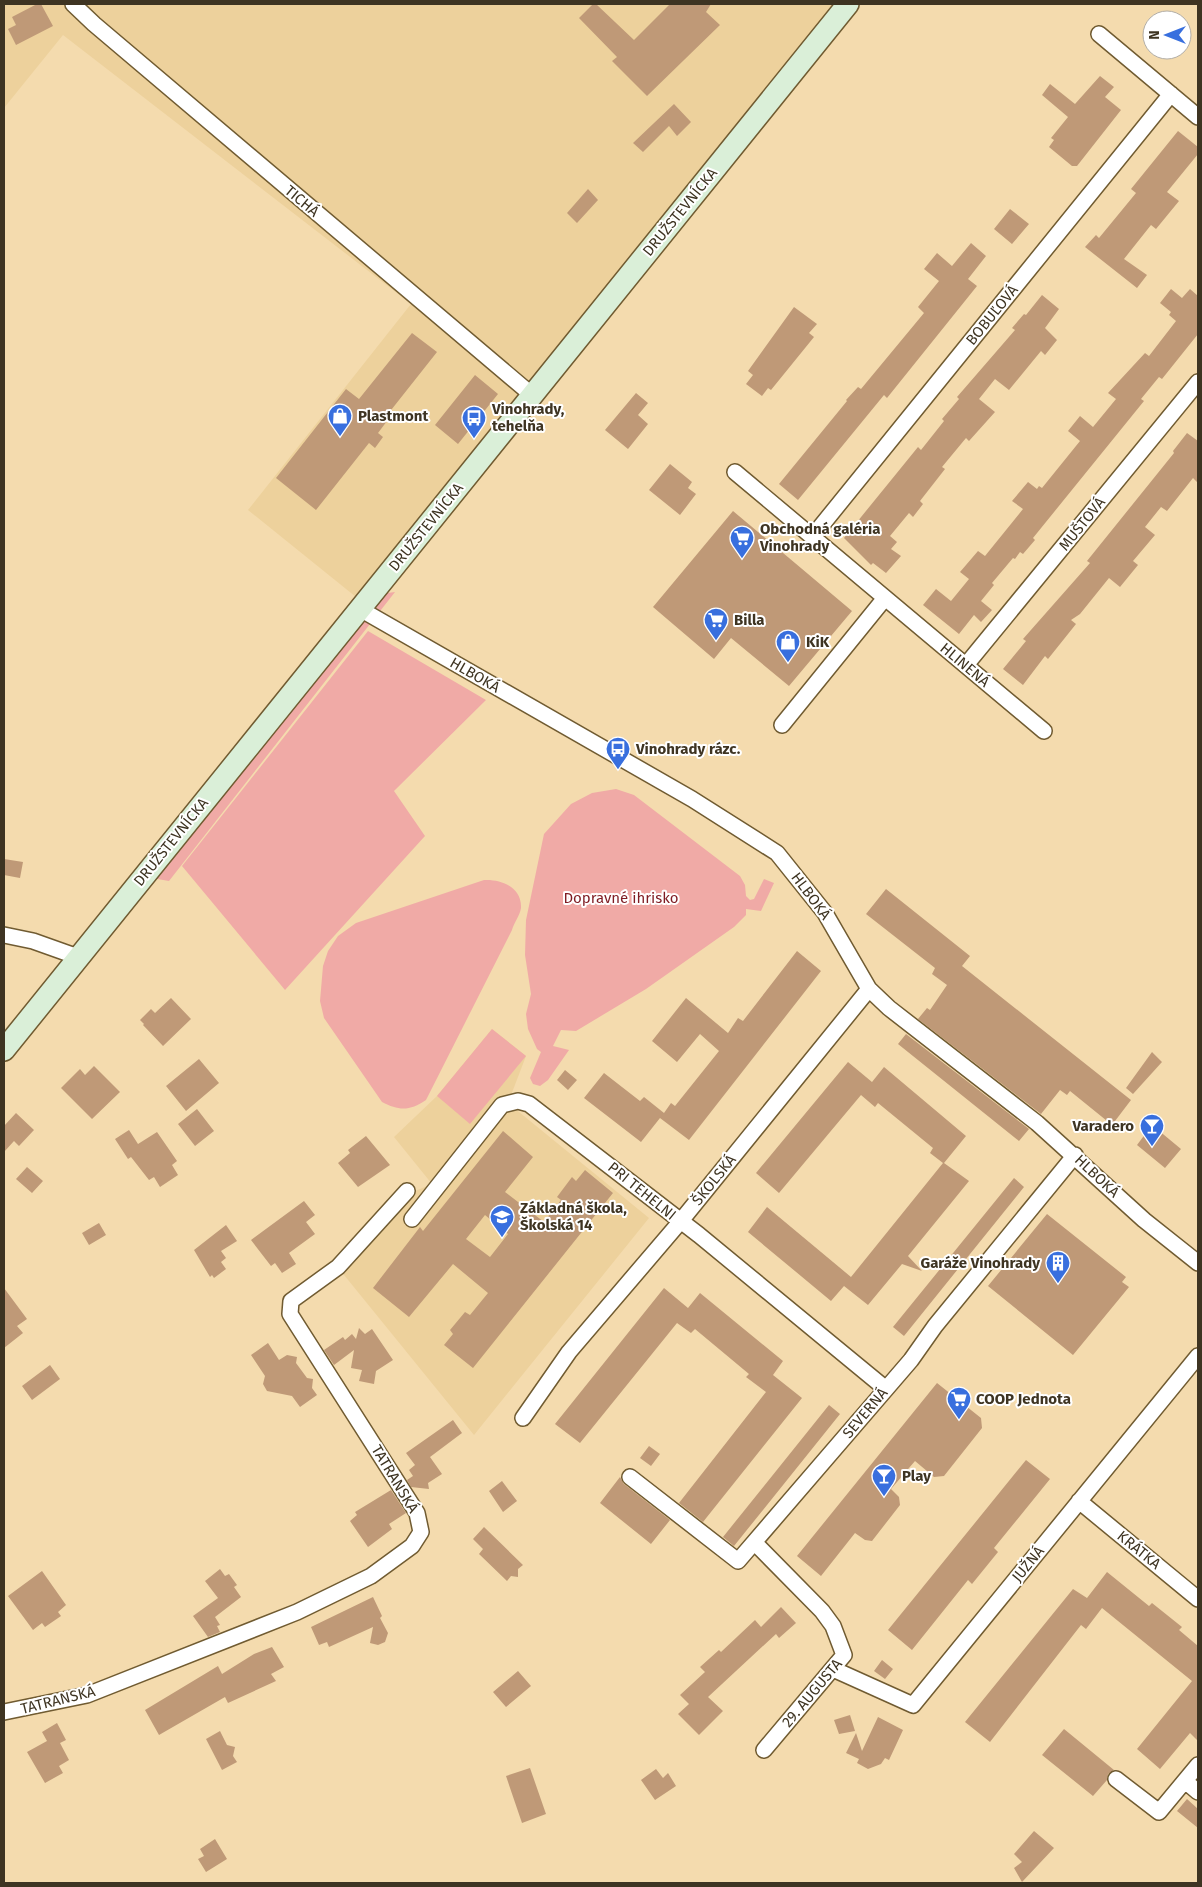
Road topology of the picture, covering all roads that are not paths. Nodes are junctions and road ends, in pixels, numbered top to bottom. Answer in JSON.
{"nodes":[{"id":1,"x":73,"y":4,"type":"edge"},
{"id":2,"x":848,"y":4,"type":"edge"},
{"id":3,"x":1099,"y":34,"type":"dead end"},
{"id":4,"x":1171,"y":94,"type":"junction"},
{"id":5,"x":1198,"y":117,"type":"edge"},
{"id":6,"x":1198,"y":382,"type":"edge"},
{"id":7,"x":532,"y":395,"type":"junction"},
{"id":8,"x":735,"y":472,"type":"dead end"},
{"id":9,"x":813,"y":536,"type":"junction"},
{"id":10,"x":885,"y":598,"type":"junction"},
{"id":11,"x":360,"y":609,"type":"junction"},
{"id":12,"x":966,"y":665,"type":"junction"},
{"id":13,"x":782,"y":725,"type":"dead end"},
{"id":14,"x":1044,"y":731,"type":"dead end"},
{"id":15,"x":4,"y":935,"type":"edge"},
{"id":16,"x":78,"y":957,"type":"junction"},
{"id":17,"x":869,"y":989,"type":"junction"},
{"id":18,"x":4,"y":1050,"type":"edge"},
{"id":19,"x":1075,"y":1155,"type":"junction"},
{"id":20,"x":408,"y":1191,"type":"dead end"},
{"id":21,"x":412,"y":1219,"type":"dead end"},
{"id":22,"x":680,"y":1222,"type":"junction"},
{"id":23,"x":1198,"y":1262,"type":"edge"},
{"id":24,"x":1198,"y":1356,"type":"edge"},
{"id":25,"x":886,"y":1389,"type":"junction"},
{"id":26,"x":523,"y":1418,"type":"dead end"},
{"id":27,"x":630,"y":1477,"type":"dead end"},
{"id":28,"x":1079,"y":1501,"type":"junction"},
{"id":29,"x":755,"y":1543,"type":"junction"},
{"id":30,"x":1198,"y":1598,"type":"edge"},
{"id":31,"x":833,"y":1669,"type":"junction"},
{"id":32,"x":4,"y":1712,"type":"edge"},
{"id":33,"x":764,"y":1750,"type":"dead end"},
{"id":34,"x":1198,"y":1765,"type":"edge"},
{"id":35,"x":1116,"y":1779,"type":"dead end"},
{"id":36,"x":1185,"y":1781,"type":"junction"},
{"id":37,"x":1198,"y":1792,"type":"edge"}],
"edges":[{"from":1,"to":7,"type":"street","name":"TICHÁ"},
{"from":2,"to":7,"type":"main road","name":"DRUŽSTEVNÍCKA"},
{"from":3,"to":4,"type":"street"},
{"from":4,"to":5,"type":"street"},
{"from":4,"to":9,"type":"street","name":"BOBUĽOVÁ"},
{"from":6,"to":12,"type":"street","name":"MUŠTOVÁ"},
{"from":7,"to":11,"type":"main road","name":"DRUŽSTEVNÍCKA"},
{"from":8,"to":9,"type":"street","name":"HLINENÁ"},
{"from":9,"to":10,"type":"street","name":"HLINENÁ"},
{"from":10,"to":12,"type":"street","name":"HLINENÁ"},
{"from":10,"to":13,"type":"street"},
{"from":11,"to":16,"type":"main road","name":"DRUŽSTEVNÍCKA"},
{"from":11,"to":17,"type":"street","name":"HLBOKÁ"},
{"from":12,"to":14,"type":"street","name":"HLINENÁ"},
{"from":15,"to":16,"type":"street"},
{"from":16,"to":18,"type":"main road","name":"DRUŽSTEVNÍCKA"},
{"from":17,"to":19,"type":"street","name":"HLBOKÁ"},
{"from":17,"to":22,"type":"street","name":"ŠKOLSKÁ"},
{"from":19,"to":23,"type":"street","name":"HLBOKÁ"},
{"from":19,"to":25,"type":"street","name":"SEVERNÁ"},
{"from":20,"to":32,"type":"street","name":"TATRANSKÁ"},
{"from":21,"to":22,"type":"street","name":"PRI TEHELNI"},
{"from":22,"to":25,"type":"street","name":"PRI TEHELNI"},
{"from":22,"to":26,"type":"street","name":"ŠKOLSKÁ"},
{"from":24,"to":28,"type":"street","name":"JUŽNÁ"},
{"from":25,"to":29,"type":"street","name":"SEVERNÁ"},
{"from":27,"to":29,"type":"street","name":"SEVERNÁ"},
{"from":28,"to":30,"type":"street","name":"KRÁTKA"},
{"from":28,"to":31,"type":"street","name":"JUŽNÁ"},
{"from":29,"to":31,"type":"street","name":"29. AUGUSTA"},
{"from":31,"to":33,"type":"street","name":"29. AUGUSTA"},
{"from":34,"to":36,"type":"street"},
{"from":35,"to":36,"type":"street"},
{"from":36,"to":37,"type":"street"}]}
